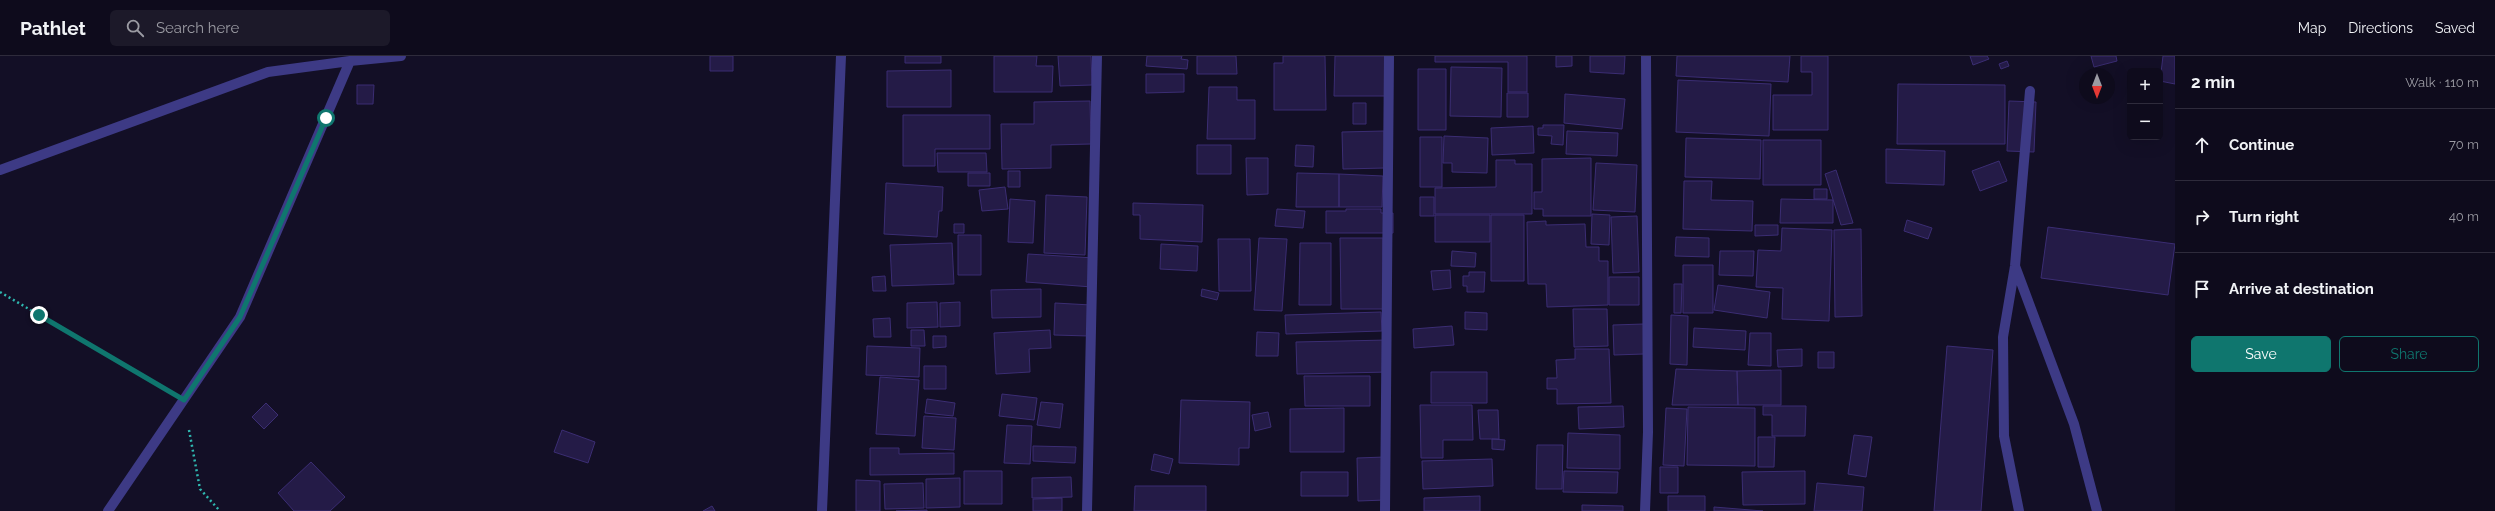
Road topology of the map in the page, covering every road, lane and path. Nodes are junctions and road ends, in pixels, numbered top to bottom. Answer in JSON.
{"nodes":[{"id":1,"x":400,"y":56,"type":"edge"},
{"id":2,"x":841,"y":56,"type":"edge"},
{"id":3,"x":1097,"y":56,"type":"edge"},
{"id":4,"x":1390,"y":56,"type":"edge"},
{"id":5,"x":1646,"y":56,"type":"edge"},
{"id":6,"x":350,"y":62,"type":"junction"},
{"id":7,"x":2030,"y":91,"type":"dead end"},
{"id":8,"x":0,"y":170,"type":"edge"},
{"id":9,"x":2015,"y":266,"type":"junction"},
{"id":10,"x":0,"y":292,"type":"edge"},
{"id":11,"x":184,"y":400,"type":"junction"},
{"id":12,"x":108,"y":511,"type":"edge"},
{"id":13,"x":220,"y":511,"type":"edge"},
{"id":14,"x":822,"y":511,"type":"edge"},
{"id":15,"x":1087,"y":511,"type":"edge"},
{"id":16,"x":1385,"y":511,"type":"edge"},
{"id":17,"x":1645,"y":511,"type":"edge"},
{"id":18,"x":2019,"y":511,"type":"edge"},
{"id":19,"x":2097,"y":511,"type":"edge"}],
"edges":[{"from":1,"to":6,"type":"street"},
{"from":2,"to":14,"type":"street"},
{"from":3,"to":15,"type":"street"},
{"from":4,"to":16,"type":"street"},
{"from":5,"to":17,"type":"street"},
{"from":6,"to":8,"type":"street"},
{"from":6,"to":11,"type":"street"},
{"from":7,"to":9,"type":"street"},
{"from":9,"to":18,"type":"street"},
{"from":9,"to":19,"type":"street"},
{"from":10,"to":11,"type":"path"},
{"from":11,"to":12,"type":"street"},
{"from":11,"to":13,"type":"path"}]}
